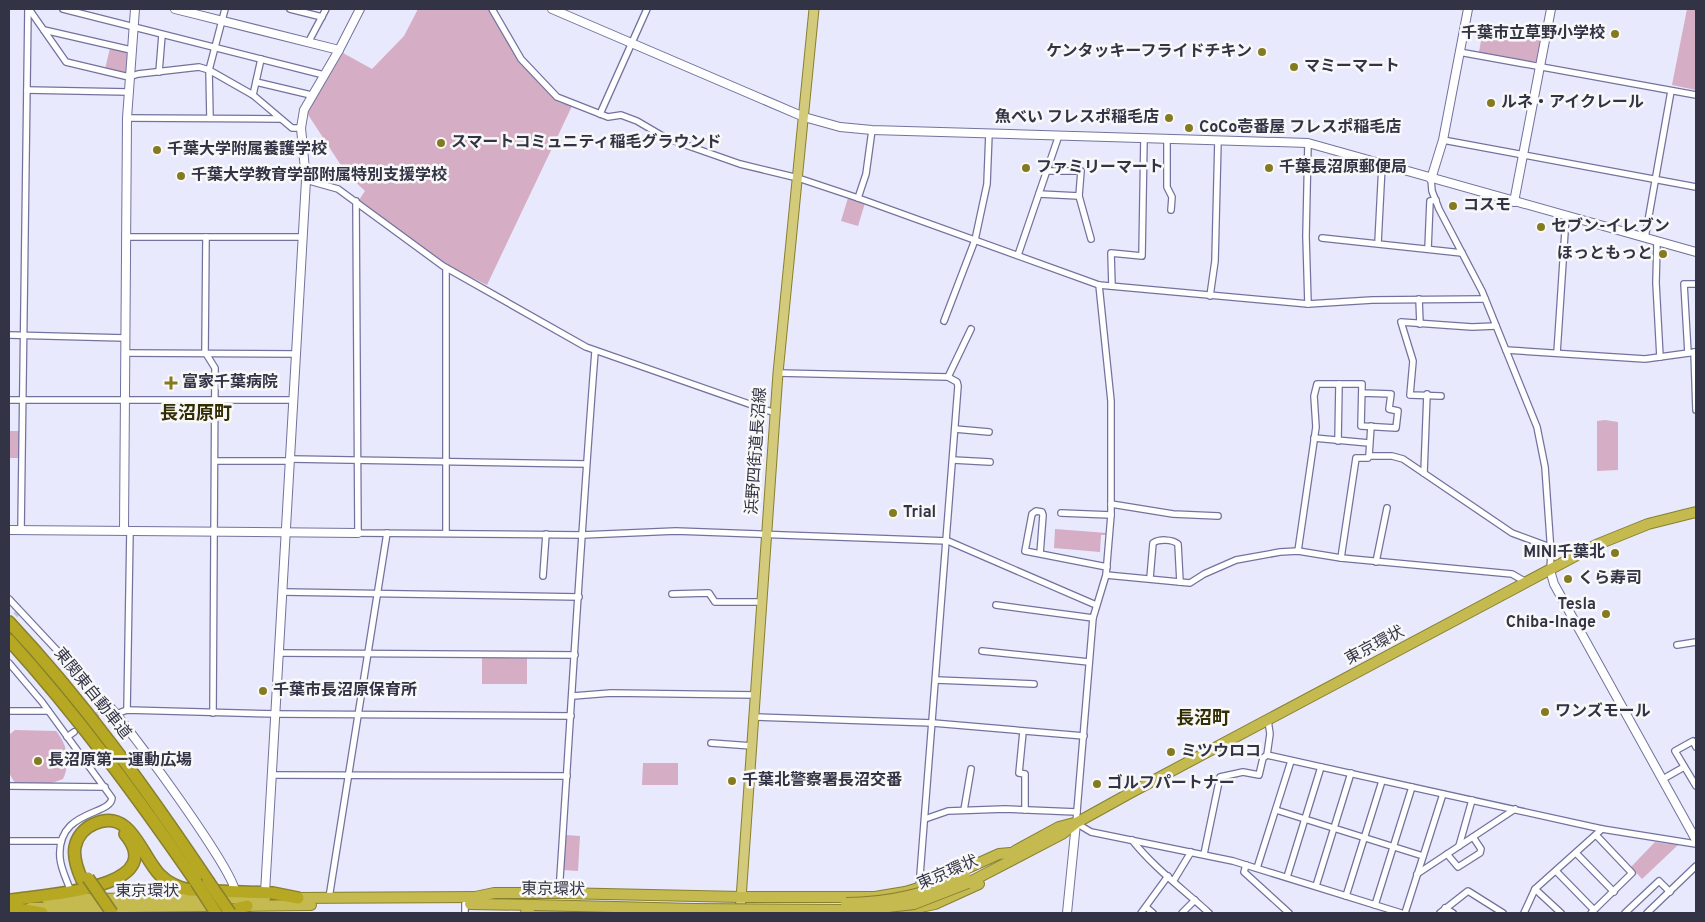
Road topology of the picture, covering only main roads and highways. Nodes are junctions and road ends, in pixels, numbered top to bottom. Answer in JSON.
{"nodes":[{"id":1,"x":814,"y":9,"type":"edge"},
{"id":2,"x":1696,"y":512,"type":"edge"},
{"id":3,"x":9,"y":622,"type":"edge"},
{"id":4,"x":9,"y":640,"type":"edge"},
{"id":5,"x":1012,"y":856,"type":"junction"},
{"id":6,"x":85,"y":879,"type":"junction"},
{"id":7,"x":742,"y":897,"type":"junction"},
{"id":8,"x":298,"y":898,"type":"junction"},
{"id":9,"x":10,"y":904,"type":"edge"},
{"id":10,"x":470,"y":904,"type":"edge"},
{"id":11,"x":252,"y":908,"type":"edge"},
{"id":12,"x":510,"y":911,"type":"edge"},
{"id":13,"x":918,"y":911,"type":"edge"},
{"id":14,"x":557,"y":912,"type":"edge"},
{"id":15,"x":42,"y":913,"type":"edge"},
{"id":16,"x":106,"y":913,"type":"edge"},
{"id":17,"x":112,"y":913,"type":"edge"},
{"id":18,"x":215,"y":913,"type":"edge"},
{"id":19,"x":230,"y":913,"type":"edge"},
{"id":20,"x":649,"y":913,"type":"edge"},
{"id":21,"x":740,"y":913,"type":"edge"},
{"id":22,"x":893,"y":913,"type":"edge"}],
"edges":[{"from":1,"to":7,"type":"main road","name":"浜野四街道長沼線"},
{"from":2,"to":5,"type":"highway","name":"東京環状"},
{"from":3,"to":19,"type":"highway","name":"東関東自動車道","bridge":true},
{"from":4,"to":18,"type":"highway","name":"東関東自動車道","bridge":true},
{"from":5,"to":7,"type":"highway"},
{"from":5,"to":10,"type":"highway","name":"東京環状","bridge":true},
{"from":5,"to":13,"type":"highway"},
{"from":6,"to":8,"type":"highway"},
{"from":6,"to":9,"type":"highway"},
{"from":6,"to":16,"type":"highway"},
{"from":6,"to":17,"type":"highway","bridge":true},
{"from":7,"to":10,"type":"highway"},
{"from":7,"to":21,"type":"main road","name":"浜野四街道長沼線"},
{"from":8,"to":9,"type":"highway","name":"東京環状"},
{"from":8,"to":10,"type":"highway","name":"東京環状"},
{"from":9,"to":11,"type":"highway","name":"東京環状"},
{"from":9,"to":15,"type":"highway"},
{"from":10,"to":11,"type":"highway","name":"東京環状"},
{"from":10,"to":12,"type":"highway"},
{"from":11,"to":18,"type":"highway"},
{"from":12,"to":14,"type":"highway"},
{"from":13,"to":22,"type":"highway"},
{"from":14,"to":20,"type":"highway"}]}
